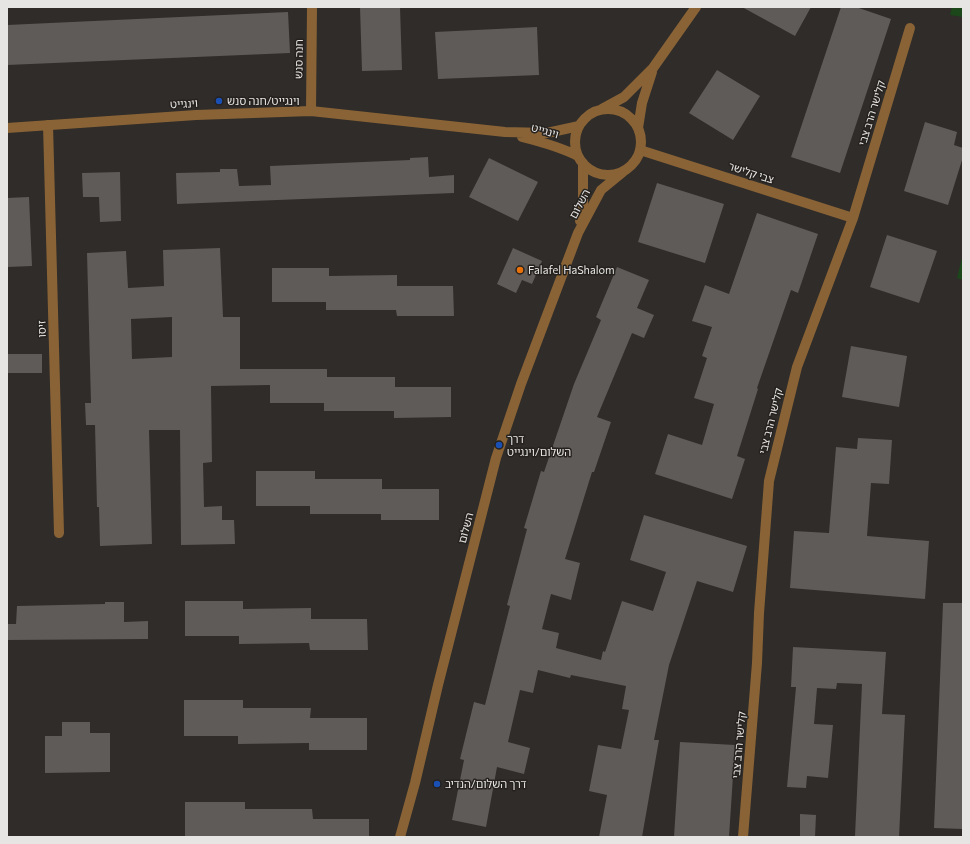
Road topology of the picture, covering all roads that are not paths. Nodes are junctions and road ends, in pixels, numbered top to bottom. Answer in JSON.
{"nodes":[{"id":1,"x":312,"y":7,"type":"edge"},
{"id":2,"x":696,"y":7,"type":"edge"},
{"id":3,"x":910,"y":28,"type":"dead end"},
{"id":4,"x":653,"y":68,"type":"junction"},
{"id":5,"x":311,"y":111,"type":"junction"},
{"id":6,"x":596,"y":111,"type":"junction"},
{"id":7,"x":48,"y":125,"type":"junction"},
{"id":8,"x":579,"y":126,"type":"junction"},
{"id":9,"x":7,"y":128,"type":"edge"},
{"id":10,"x":638,"y":128,"type":"junction"},
{"id":11,"x":505,"y":132,"type":"junction"},
{"id":12,"x":640,"y":150,"type":"junction"},
{"id":13,"x":580,"y":160,"type":"junction"},
{"id":14,"x":623,"y":172,"type":"junction"},
{"id":15,"x":853,"y":218,"type":"junction"},
{"id":16,"x":578,"y":233,"type":"junction"},
{"id":17,"x":59,"y":533,"type":"dead end"},
{"id":18,"x":400,"y":837,"type":"edge"},
{"id":19,"x":743,"y":837,"type":"edge"}],
"edges":[{"from":1,"to":5,"type":"street","name":"חנה סנש"},
{"from":2,"to":4,"type":"street"},
{"from":3,"to":15,"type":"street","name":"קלישר הרב צבי"},
{"from":4,"to":6,"type":"street"},
{"from":4,"to":10,"type":"street"},
{"from":5,"to":7,"type":"street","name":"וינגייט"},
{"from":5,"to":11,"type":"street","name":"וינגייט"},
{"from":6,"to":8,"type":"street"},
{"from":6,"to":10,"type":"street"},
{"from":7,"to":9,"type":"street","name":"וינגייט"},
{"from":7,"to":17,"type":"street","name":"זיסו"},
{"from":8,"to":11,"type":"street","name":"וינגייט"},
{"from":8,"to":13,"type":"street"},
{"from":10,"to":12,"type":"street"},
{"from":11,"to":13,"type":"street","name":"וינגייט"},
{"from":12,"to":14,"type":"street"},
{"from":12,"to":15,"type":"street","name":"צבי קלישר"},
{"from":13,"to":14,"type":"street"},
{"from":13,"to":16,"type":"street","name":"השלום"},
{"from":14,"to":16,"type":"street","name":"השלום"},
{"from":15,"to":19,"type":"street","name":"קלישר הרב צבי"},
{"from":16,"to":18,"type":"street","name":"השלום"}]}
